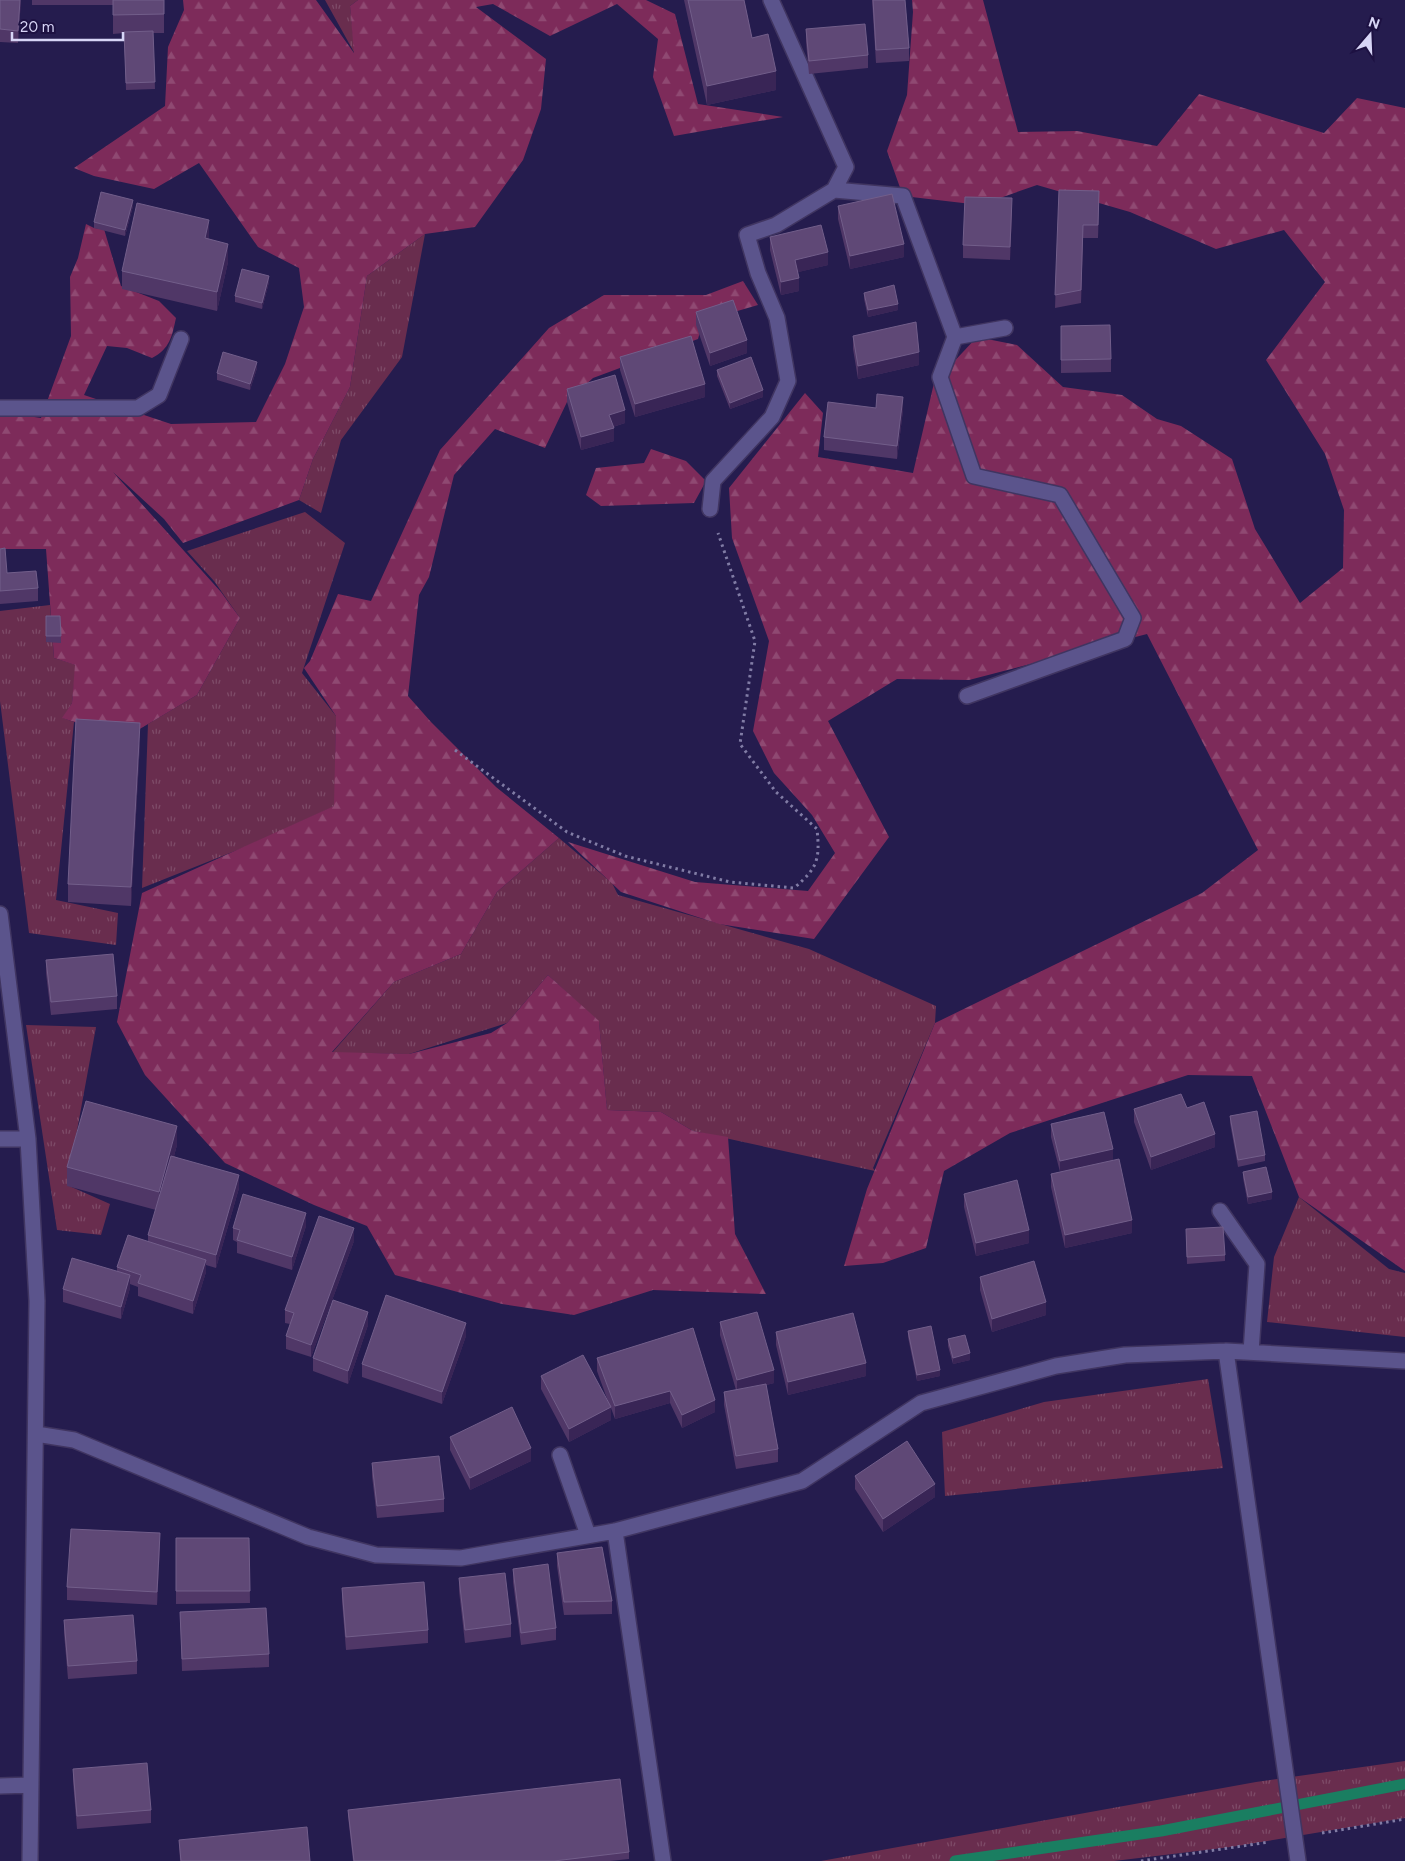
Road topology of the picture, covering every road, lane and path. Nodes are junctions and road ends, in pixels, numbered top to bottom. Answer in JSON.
{"nodes":[{"id":1,"x":771,"y":0,"type":"edge"},
{"id":2,"x":834,"y":190,"type":"junction"},
{"id":3,"x":1005,"y":328,"type":"dead end"},
{"id":4,"x":955,"y":336,"type":"junction"},
{"id":5,"x":180,"y":340,"type":"dead end"},
{"id":6,"x":0,"y":408,"type":"edge"},
{"id":7,"x":710,"y":509,"type":"joint"},
{"id":8,"x":967,"y":696,"type":"dead end"},
{"id":9,"x":456,"y":750,"type":"dead end"},
{"id":10,"x":0,"y":914,"type":"edge"},
{"id":11,"x":28,"y":1138,"type":"junction"},
{"id":12,"x":0,"y":1139,"type":"edge"},
{"id":13,"x":1220,"y":1211,"type":"dead end"},
{"id":14,"x":1226,"y":1351,"type":"junction"},
{"id":15,"x":1251,"y":1352,"type":"junction"},
{"id":16,"x":1405,"y":1361,"type":"edge"},
{"id":17,"x":36,"y":1434,"type":"junction"},
{"id":18,"x":560,"y":1455,"type":"dead end"},
{"id":19,"x":615,"y":1531,"type":"junction"},
{"id":20,"x":588,"y":1535,"type":"junction"},
{"id":21,"x":31,"y":1785,"type":"junction"},
{"id":22,"x":0,"y":1786,"type":"edge"},
{"id":23,"x":30,"y":1861,"type":"edge"},
{"id":24,"x":662,"y":1861,"type":"edge"},
{"id":25,"x":1298,"y":1861,"type":"edge"}],
"edges":[{"from":1,"to":2,"type":"street"},
{"from":2,"to":4,"type":"street"},
{"from":2,"to":7,"type":"street"},
{"from":3,"to":4,"type":"street"},
{"from":4,"to":8,"type":"street"},
{"from":5,"to":6,"type":"street"},
{"from":7,"to":9,"type":"path"},
{"from":10,"to":11,"type":"street"},
{"from":11,"to":12,"type":"street"},
{"from":11,"to":17,"type":"street"},
{"from":13,"to":15,"type":"street"},
{"from":14,"to":15,"type":"street"},
{"from":14,"to":19,"type":"street"},
{"from":14,"to":25,"type":"street"},
{"from":15,"to":16,"type":"street"},
{"from":17,"to":20,"type":"street"},
{"from":17,"to":21,"type":"street"},
{"from":18,"to":20,"type":"street"},
{"from":19,"to":20,"type":"street"},
{"from":19,"to":24,"type":"street"},
{"from":21,"to":22,"type":"street"},
{"from":21,"to":23,"type":"street"}]}
